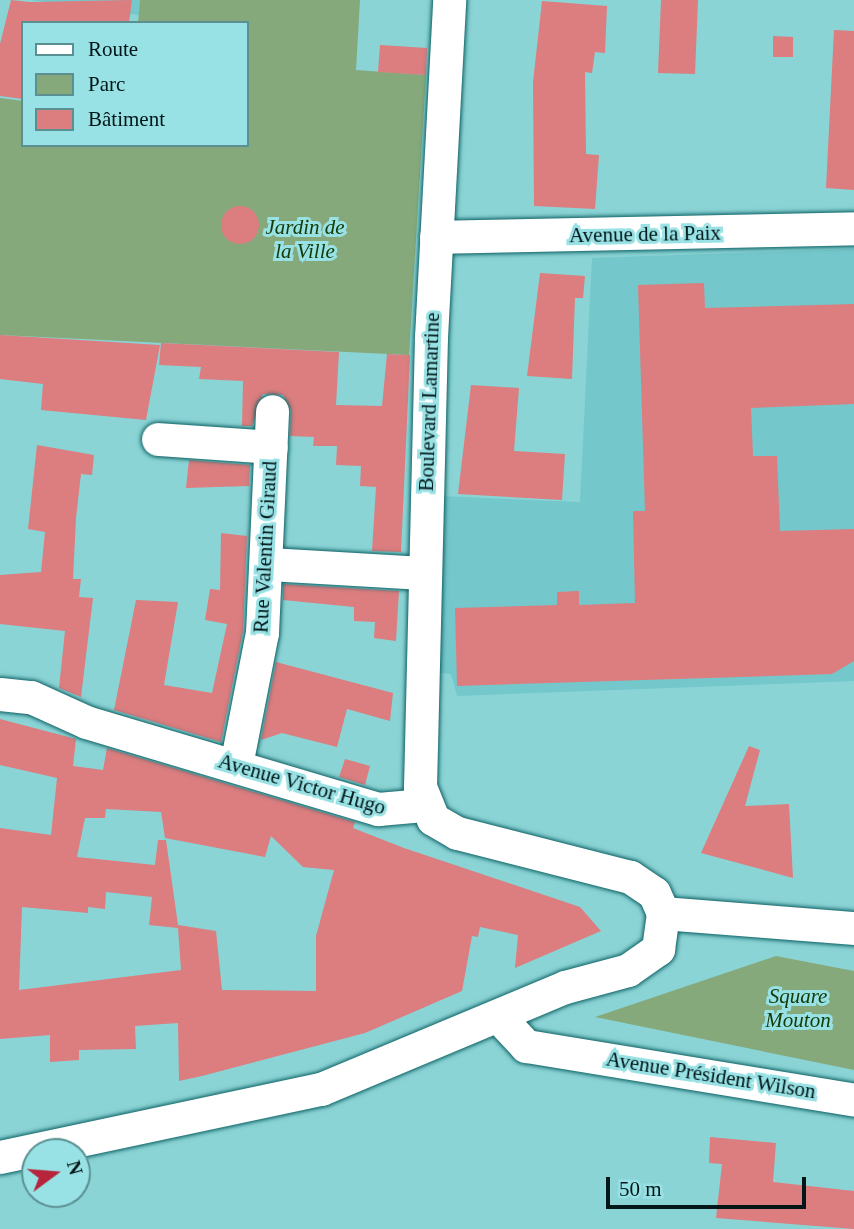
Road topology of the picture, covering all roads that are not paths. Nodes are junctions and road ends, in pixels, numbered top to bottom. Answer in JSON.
{"nodes":[{"id":1,"x":449,"y":0,"type":"edge"},
{"id":2,"x":854,"y":228,"type":"edge"},
{"id":3,"x":436,"y":237,"type":"junction"},
{"id":4,"x":272,"y":411,"type":"dead end"},
{"id":5,"x":158,"y":439,"type":"dead end"},
{"id":6,"x":271,"y":447,"type":"junction"},
{"id":7,"x":268,"y":564,"type":"junction"},
{"id":8,"x":424,"y":573,"type":"junction"},
{"id":9,"x":0,"y":694,"type":"edge"},
{"id":10,"x":236,"y":765,"type":"junction"},
{"id":11,"x":424,"y":804,"type":"junction"},
{"id":12,"x":663,"y":917,"type":"junction"},
{"id":13,"x":854,"y":928,"type":"edge"},
{"id":14,"x":533,"y":1001,"type":"junction"},
{"id":15,"x":498,"y":1016,"type":"junction"},
{"id":16,"x":568,"y":1050,"type":"junction"},
{"id":17,"x":854,"y":1100,"type":"edge"},
{"id":18,"x":0,"y":1157,"type":"edge"}],
"edges":[{"from":1,"to":3,"type":"street","name":"Boulevard Lamartine"},
{"from":2,"to":3,"type":"street","name":"Avenue de la Paix"},
{"from":3,"to":8,"type":"street","name":"Boulevard Lamartine"},
{"from":4,"to":6,"type":"street","name":"Rue Valentin Giraud"},
{"from":5,"to":6,"type":"street"},
{"from":6,"to":7,"type":"street","name":"Rue Valentin Giraud"},
{"from":7,"to":8,"type":"street"},
{"from":7,"to":10,"type":"street","name":"Rue Valentin Giraud"},
{"from":8,"to":11,"type":"street","name":"Boulevard Lamartine"},
{"from":9,"to":10,"type":"street","name":"Avenue Victor Hugo"},
{"from":10,"to":11,"type":"street","name":"Avenue Victor Hugo"},
{"from":11,"to":12,"type":"street"},
{"from":12,"to":13,"type":"street"},
{"from":12,"to":14,"type":"street"},
{"from":14,"to":15,"type":"street"},
{"from":14,"to":16,"type":"street"},
{"from":15,"to":16,"type":"street","name":"Avenue Président Wilson"},
{"from":15,"to":18,"type":"street"},
{"from":16,"to":17,"type":"street","name":"Avenue Président Wilson"}]}
